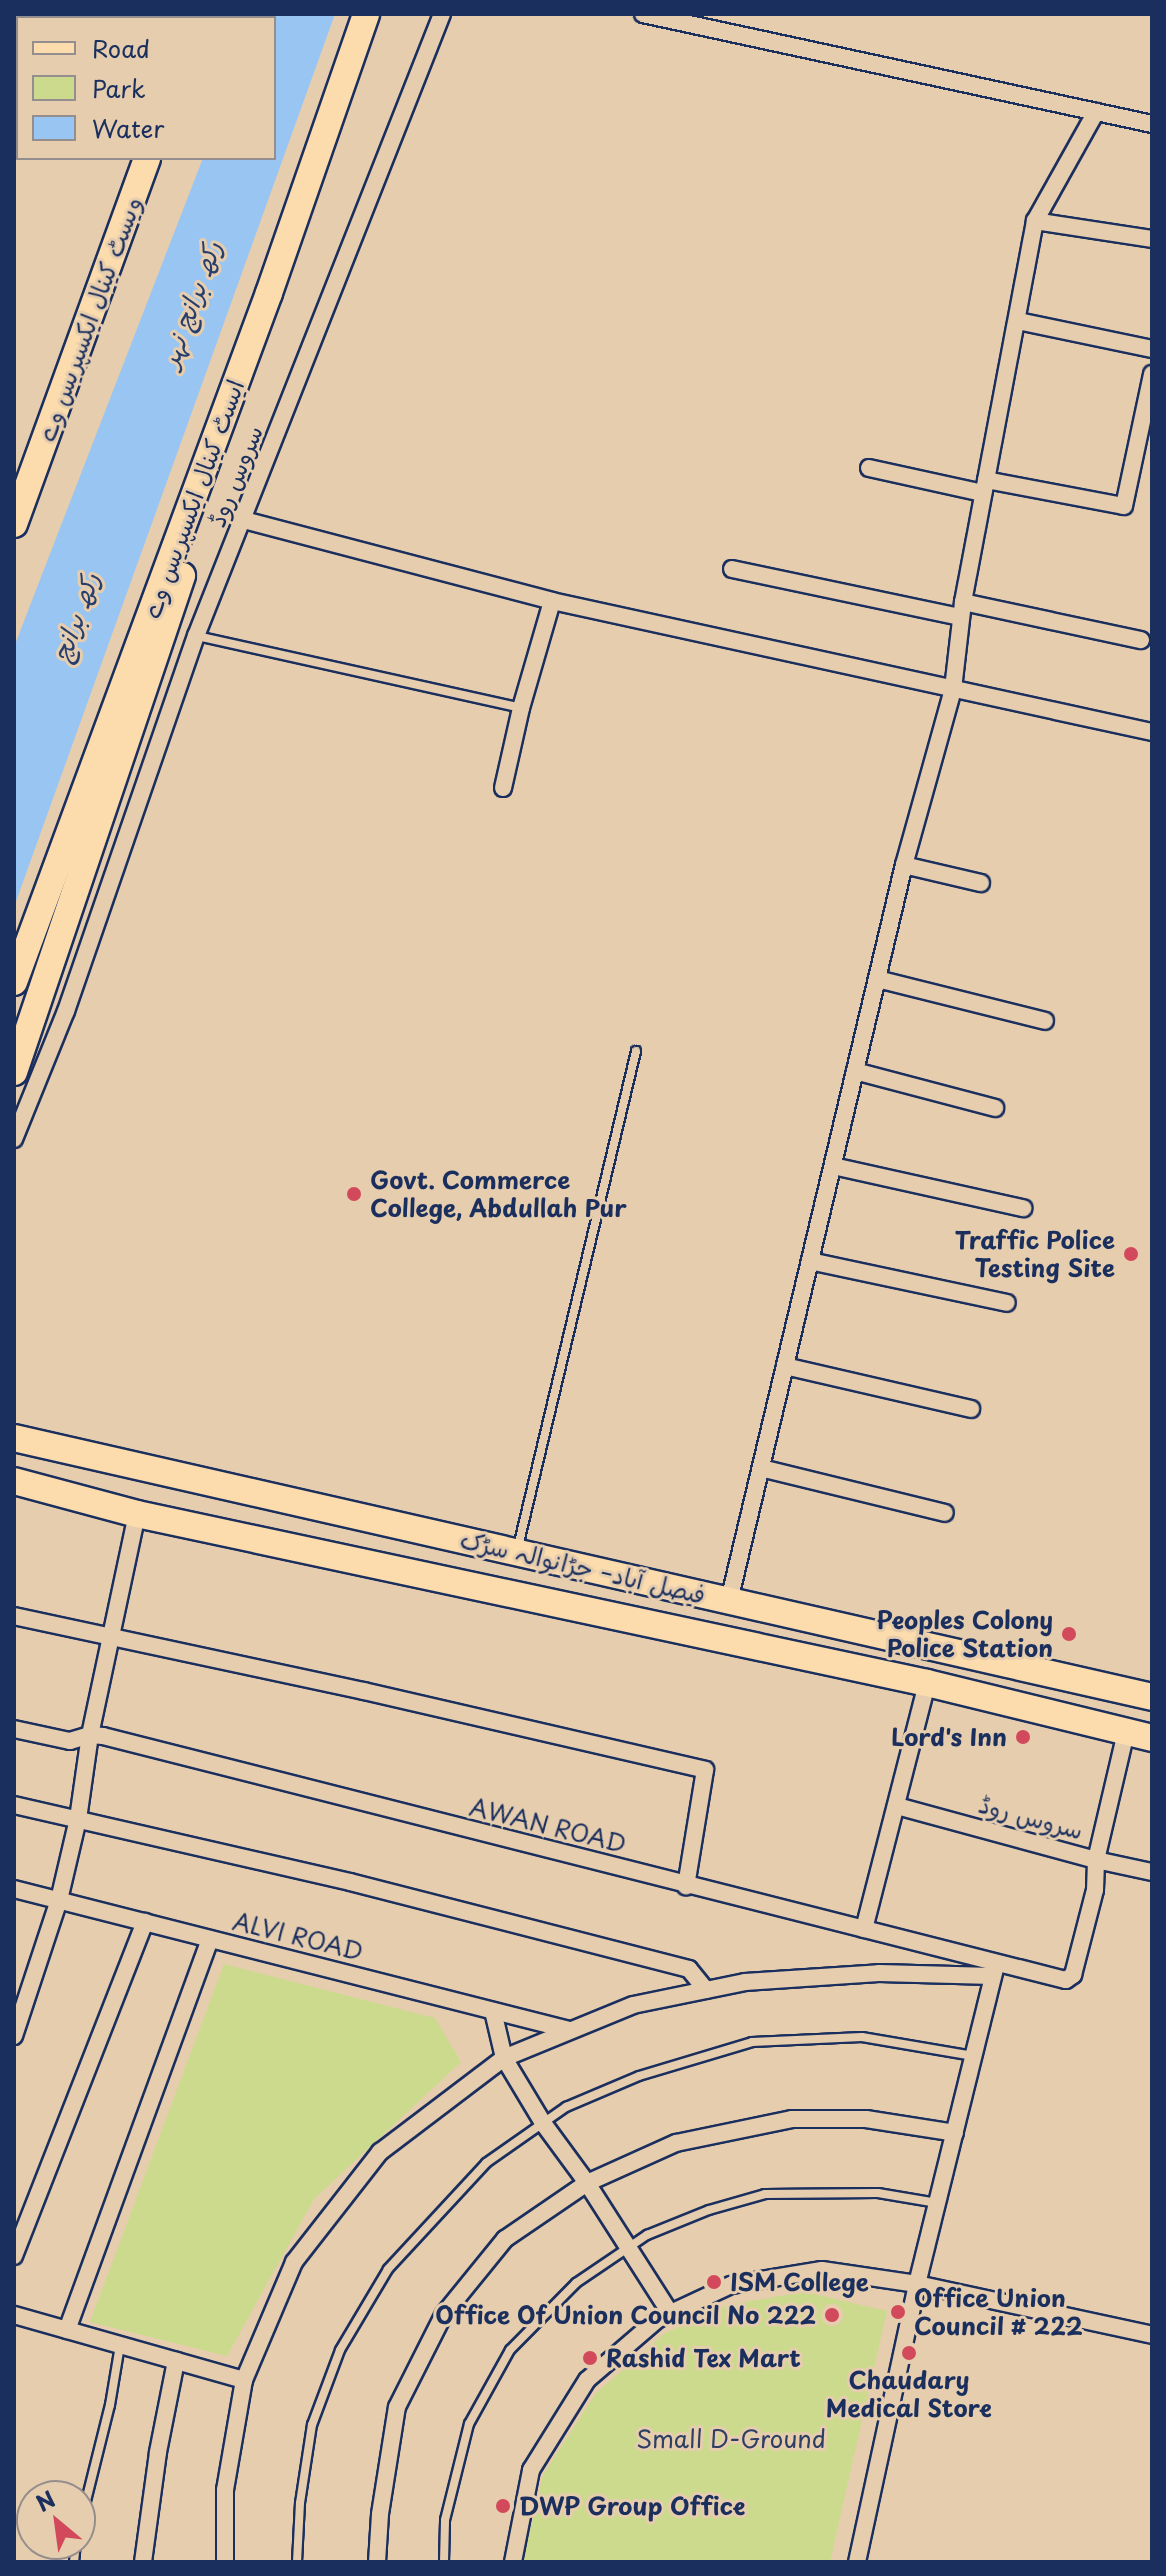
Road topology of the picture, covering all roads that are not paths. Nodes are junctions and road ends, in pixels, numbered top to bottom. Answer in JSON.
{"nodes":[{"id":1,"x":366,"y":14,"type":"edge"},
{"id":2,"x":442,"y":14,"type":"edge"},
{"id":3,"x":643,"y":14,"type":"edge"},
{"id":4,"x":1096,"y":112,"type":"junction"},
{"id":5,"x":1152,"y":124,"type":"edge"},
{"id":6,"x":146,"y":160,"type":"edge"},
{"id":7,"x":1035,"y":221,"type":"junction"},
{"id":8,"x":1152,"y":239,"type":"edge"},
{"id":9,"x":269,"y":293,"type":"junction"},
{"id":10,"x":1018,"y":321,"type":"junction"},
{"id":11,"x":1152,"y":349,"type":"edge"},
{"id":12,"x":1152,"y":374,"type":"edge"},
{"id":13,"x":38,"y":458,"type":"junction"},
{"id":14,"x":869,"y":468,"type":"dead end"},
{"id":15,"x":984,"y":487,"type":"junction"},
{"id":16,"x":14,"y":510,"type":"edge"},
{"id":17,"x":244,"y":520,"type":"junction"},
{"id":18,"x":14,"y":524,"type":"edge"},
{"id":19,"x":732,"y":569,"type":"dead end"},
{"id":20,"x":552,"y":601,"type":"junction"},
{"id":21,"x":961,"y":610,"type":"junction"},
{"id":22,"x":196,"y":636,"type":"junction"},
{"id":23,"x":1141,"y":640,"type":"dead end"},
{"id":24,"x":953,"y":689,"type":"junction"},
{"id":25,"x":521,"y":708,"type":"junction"},
{"id":26,"x":1152,"y":732,"type":"edge"},
{"id":27,"x":503,"y":788,"type":"dead end"},
{"id":28,"x":904,"y":865,"type":"junction"},
{"id":29,"x":981,"y":883,"type":"dead end"},
{"id":30,"x":877,"y":979,"type":"junction"},
{"id":31,"x":14,"y":982,"type":"edge"},
{"id":32,"x":1045,"y":1021,"type":"dead end"},
{"id":33,"x":636,"y":1051,"type":"dead end"},
{"id":34,"x":855,"y":1071,"type":"junction"},
{"id":35,"x":14,"y":1072,"type":"edge"},
{"id":36,"x":995,"y":1108,"type":"dead end"},
{"id":37,"x":14,"y":1139,"type":"edge"},
{"id":38,"x":833,"y":1166,"type":"junction"},
{"id":39,"x":1023,"y":1208,"type":"dead end"},
{"id":40,"x":810,"y":1261,"type":"junction"},
{"id":41,"x":1007,"y":1303,"type":"dead end"},
{"id":42,"x":785,"y":1366,"type":"junction"},
{"id":43,"x":971,"y":1409,"type":"dead end"},
{"id":44,"x":15,"y":1438,"type":"edge"},
{"id":45,"x":761,"y":1468,"type":"junction"},
{"id":46,"x":14,"y":1481,"type":"edge"},
{"id":47,"x":945,"y":1513,"type":"dead end"},
{"id":48,"x":137,"y":1514,"type":"junction"},
{"id":49,"x":517,"y":1551,"type":"junction"},
{"id":50,"x":729,"y":1601,"type":"junction"},
{"id":51,"x":14,"y":1616,"type":"edge"},
{"id":52,"x":112,"y":1637,"type":"junction"},
{"id":53,"x":927,"y":1683,"type":"junction"},
{"id":54,"x":1152,"y":1697,"type":"edge"},
{"id":55,"x":14,"y":1729,"type":"edge"},
{"id":56,"x":90,"y":1735,"type":"junction"},
{"id":57,"x":1139,"y":1735,"type":"edge"},
{"id":58,"x":14,"y":1805,"type":"edge"},
{"id":59,"x":897,"y":1806,"type":"junction"},
{"id":60,"x":78,"y":1819,"type":"junction"},
{"id":61,"x":1096,"y":1860,"type":"junction"},
{"id":62,"x":1152,"y":1872,"type":"edge"},
{"id":63,"x":686,"y":1886,"type":"junction"},
{"id":64,"x":14,"y":1889,"type":"edge"},
{"id":65,"x":59,"y":1900,"type":"junction"},
{"id":66,"x":145,"y":1922,"type":"junction"},
{"id":67,"x":864,"y":1929,"type":"junction"},
{"id":68,"x":210,"y":1939,"type":"junction"},
{"id":69,"x":995,"y":1969,"type":"junction"},
{"id":70,"x":706,"y":1990,"type":"junction"},
{"id":71,"x":493,"y":2011,"type":"junction"},
{"id":72,"x":569,"y":2030,"type":"junction"},
{"id":73,"x":14,"y":2036,"type":"edge"},
{"id":74,"x":973,"y":2056,"type":"junction"},
{"id":75,"x":504,"y":2058,"type":"junction"},
{"id":76,"x":543,"y":2123,"type":"junction"},
{"id":77,"x":955,"y":2133,"type":"junction"},
{"id":78,"x":587,"y":2183,"type":"junction"},
{"id":79,"x":937,"y":2203,"type":"junction"},
{"id":80,"x":627,"y":2246,"type":"junction"},
{"id":81,"x":14,"y":2256,"type":"edge"},
{"id":82,"x":917,"y":2284,"type":"junction"},
{"id":83,"x":670,"y":2313,"type":"junction"},
{"id":84,"x":14,"y":2315,"type":"edge"},
{"id":85,"x":67,"y":2330,"type":"junction"},
{"id":86,"x":1152,"y":2335,"type":"edge"},
{"id":87,"x":120,"y":2345,"type":"junction"},
{"id":88,"x":176,"y":2361,"type":"junction"},
{"id":89,"x":244,"y":2380,"type":"junction"},
{"id":90,"x":91,"y":2480,"type":"edge"},
{"id":91,"x":143,"y":2562,"type":"edge"},
{"id":92,"x":225,"y":2562,"type":"edge"},
{"id":93,"x":297,"y":2562,"type":"edge"},
{"id":94,"x":377,"y":2562,"type":"edge"},
{"id":95,"x":444,"y":2562,"type":"edge"},
{"id":96,"x":513,"y":2562,"type":"edge"},
{"id":97,"x":857,"y":2562,"type":"edge"}],
"edges":[{"from":1,"to":9,"type":"main road","name":"ایسٹ کینال ایکسپریس وے"},
{"from":2,"to":17,"type":"street","name":"سروس روڈ"},
{"from":3,"to":4,"type":"street"},
{"from":4,"to":5,"type":"street"},
{"from":4,"to":7,"type":"street"},
{"from":6,"to":13,"type":"main road","name":"ویسٹ کینال ایکسپریس وے"},
{"from":7,"to":8,"type":"street"},
{"from":7,"to":10,"type":"street"},
{"from":9,"to":31,"type":"main road","name":"ایسٹ کینال ایکسپریس وے"},
{"from":9,"to":35,"type":"main road"},
{"from":10,"to":11,"type":"street"},
{"from":10,"to":15,"type":"street"},
{"from":12,"to":15,"type":"street"},
{"from":13,"to":16,"type":"main road"},
{"from":13,"to":18,"type":"main road","name":"ویسٹ کینال ایکسپریس وے"},
{"from":14,"to":15,"type":"street"},
{"from":15,"to":21,"type":"street"},
{"from":17,"to":20,"type":"street"},
{"from":17,"to":22,"type":"street","name":"سروس روڈ"},
{"from":19,"to":21,"type":"street"},
{"from":20,"to":24,"type":"street"},
{"from":20,"to":25,"type":"street"},
{"from":21,"to":23,"type":"street"},
{"from":21,"to":24,"type":"street"},
{"from":22,"to":25,"type":"lane"},
{"from":22,"to":37,"type":"street","name":"سروس روڈ"},
{"from":24,"to":26,"type":"street"},
{"from":24,"to":28,"type":"street"},
{"from":25,"to":27,"type":"street"},
{"from":28,"to":29,"type":"street"},
{"from":28,"to":30,"type":"street"},
{"from":30,"to":32,"type":"street"},
{"from":30,"to":34,"type":"street"},
{"from":33,"to":49,"type":"lane"},
{"from":34,"to":36,"type":"street"},
{"from":34,"to":38,"type":"street"},
{"from":38,"to":39,"type":"street"},
{"from":38,"to":40,"type":"street"},
{"from":40,"to":41,"type":"street"},
{"from":40,"to":42,"type":"street"},
{"from":42,"to":43,"type":"street"},
{"from":42,"to":45,"type":"street"},
{"from":44,"to":49,"type":"main road","name":"فیصل آباد– جڑانوالہ سڑک"},
{"from":45,"to":47,"type":"street"},
{"from":45,"to":50,"type":"street"},
{"from":46,"to":48,"type":"main road","name":"فیصل آباد– جڑانوالہ سڑک"},
{"from":48,"to":52,"type":"street"},
{"from":48,"to":53,"type":"main road","name":"فیصل آباد– جڑانوالہ سڑک"},
{"from":49,"to":50,"type":"main road","name":"فیصل آباد– جڑانوالہ سڑک"},
{"from":50,"to":54,"type":"main road","name":"فیصل آباد– جڑانوالہ سڑک"},
{"from":51,"to":52,"type":"street"},
{"from":52,"to":56,"type":"street"},
{"from":52,"to":63,"type":"street"},
{"from":53,"to":57,"type":"main road","name":"فیصل آباد– جڑانوالہ سڑک"},
{"from":53,"to":59,"type":"street"},
{"from":55,"to":56,"type":"street","name":"AWAN ROAD"},
{"from":56,"to":60,"type":"street"},
{"from":56,"to":63,"type":"street","name":"AWAN ROAD"},
{"from":57,"to":61,"type":"street"},
{"from":58,"to":60,"type":"street"},
{"from":59,"to":61,"type":"street","name":"سروس روڈ"},
{"from":59,"to":67,"type":"street"},
{"from":60,"to":65,"type":"street"},
{"from":60,"to":70,"type":"street"},
{"from":61,"to":62,"type":"street","name":"سروس روڈ"},
{"from":61,"to":69,"type":"street","name":"AWAN ROAD"},
{"from":63,"to":67,"type":"street","name":"AWAN ROAD"},
{"from":64,"to":65,"type":"street","name":"ALVI ROAD"},
{"from":65,"to":66,"type":"street","name":"ALVI ROAD"},
{"from":65,"to":73,"type":"street"},
{"from":66,"to":68,"type":"street","name":"ALVI ROAD"},
{"from":66,"to":81,"type":"street"},
{"from":67,"to":69,"type":"street","name":"AWAN ROAD"},
{"from":68,"to":71,"type":"street","name":"ALVI ROAD"},
{"from":68,"to":85,"type":"street"},
{"from":69,"to":70,"type":"street"},
{"from":69,"to":74,"type":"street"},
{"from":70,"to":72,"type":"street"},
{"from":71,"to":72,"type":"street","name":"ALVI ROAD"},
{"from":71,"to":75,"type":"street"},
{"from":72,"to":75,"type":"street"},
{"from":74,"to":76,"type":"lane"},
{"from":74,"to":77,"type":"street"},
{"from":75,"to":76,"type":"street"},
{"from":75,"to":89,"type":"street"},
{"from":76,"to":78,"type":"street"},
{"from":76,"to":93,"type":"lane"},
{"from":77,"to":78,"type":"street"},
{"from":77,"to":79,"type":"street"},
{"from":78,"to":80,"type":"street"},
{"from":78,"to":94,"type":"street"},
{"from":79,"to":80,"type":"lane"},
{"from":79,"to":82,"type":"street"},
{"from":80,"to":83,"type":"street"},
{"from":80,"to":95,"type":"lane"},
{"from":82,"to":83,"type":"street"},
{"from":82,"to":86,"type":"street"},
{"from":82,"to":97,"type":"street"},
{"from":83,"to":96,"type":"street"},
{"from":84,"to":85,"type":"street"},
{"from":85,"to":87,"type":"street"},
{"from":87,"to":88,"type":"street"},
{"from":87,"to":90,"type":"lane"},
{"from":88,"to":89,"type":"street"},
{"from":88,"to":91,"type":"street"},
{"from":89,"to":92,"type":"street"}]}
